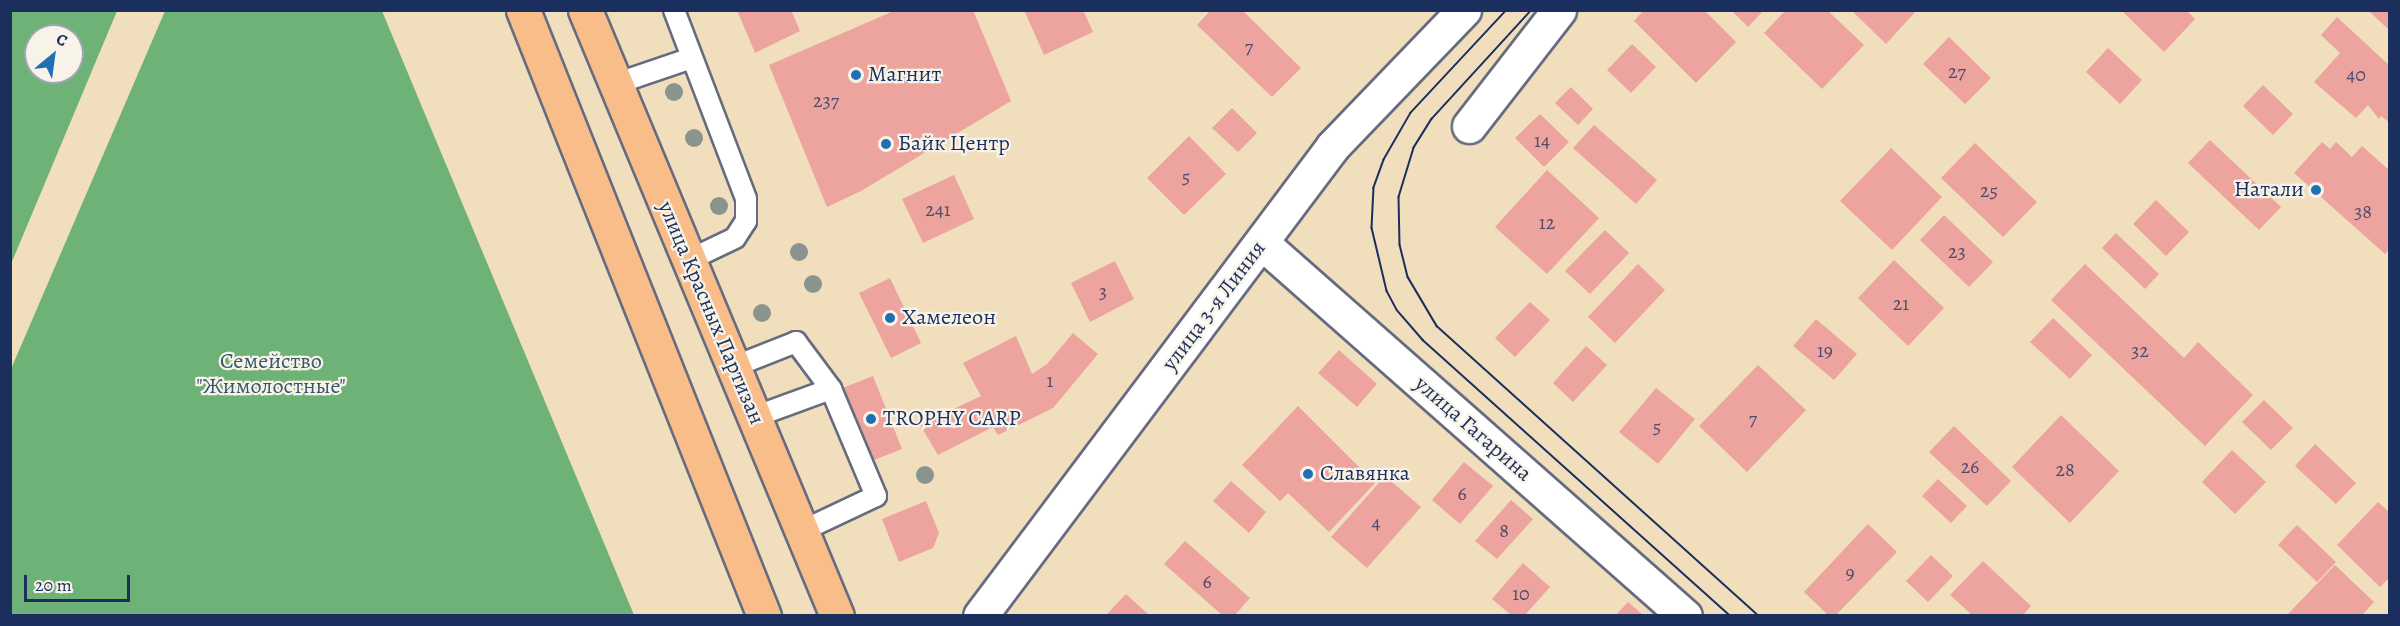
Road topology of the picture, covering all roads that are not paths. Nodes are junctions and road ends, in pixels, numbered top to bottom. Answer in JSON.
{"nodes":[{"id":1,"x":523,"y":10,"type":"edge"},
{"id":2,"x":585,"y":10,"type":"edge"},
{"id":3,"x":674,"y":10,"type":"edge"},
{"id":4,"x":1464,"y":10,"type":"edge"},
{"id":5,"x":1559,"y":10,"type":"edge"},
{"id":6,"x":692,"y":58,"type":"junction"},
{"id":7,"x":615,"y":84,"type":"junction"},
{"id":8,"x":1469,"y":126,"type":"dead end"},
{"id":9,"x":1262,"y":243,"type":"junction"},
{"id":10,"x":689,"y":260,"type":"junction"},
{"id":11,"x":734,"y":367,"type":"junction"},
{"id":12,"x":831,"y":389,"type":"junction"},
{"id":13,"x":754,"y":417,"type":"junction"},
{"id":14,"x":802,"y":531,"type":"junction"},
{"id":15,"x":764,"y":615,"type":"edge"},
{"id":16,"x":837,"y":615,"type":"edge"},
{"id":17,"x":980,"y":615,"type":"edge"},
{"id":18,"x":1685,"y":615,"type":"edge"}],
"edges":[{"from":1,"to":15,"type":"highway"},
{"from":2,"to":7,"type":"highway","name":"улица Красных Партизан"},
{"from":3,"to":6,"type":"lane"},
{"from":4,"to":9,"type":"street","name":"улица 3-я Линия"},
{"from":5,"to":8,"type":"street"},
{"from":6,"to":7,"type":"lane"},
{"from":6,"to":10,"type":"lane"},
{"from":7,"to":10,"type":"highway","name":"улица Красных Партизан"},
{"from":9,"to":17,"type":"street","name":"улица 3-я Линия"},
{"from":9,"to":18,"type":"street","name":"улица Гагарина"},
{"from":10,"to":11,"type":"highway","name":"улица Красных Партизан"},
{"from":11,"to":12,"type":"lane"},
{"from":11,"to":13,"type":"highway","name":"улица Красных Партизан"},
{"from":12,"to":13,"type":"lane"},
{"from":12,"to":14,"type":"lane"},
{"from":13,"to":14,"type":"highway","name":"улица Красных Партизан"},
{"from":14,"to":16,"type":"highway","name":"улица Красных Партизан"}]}
